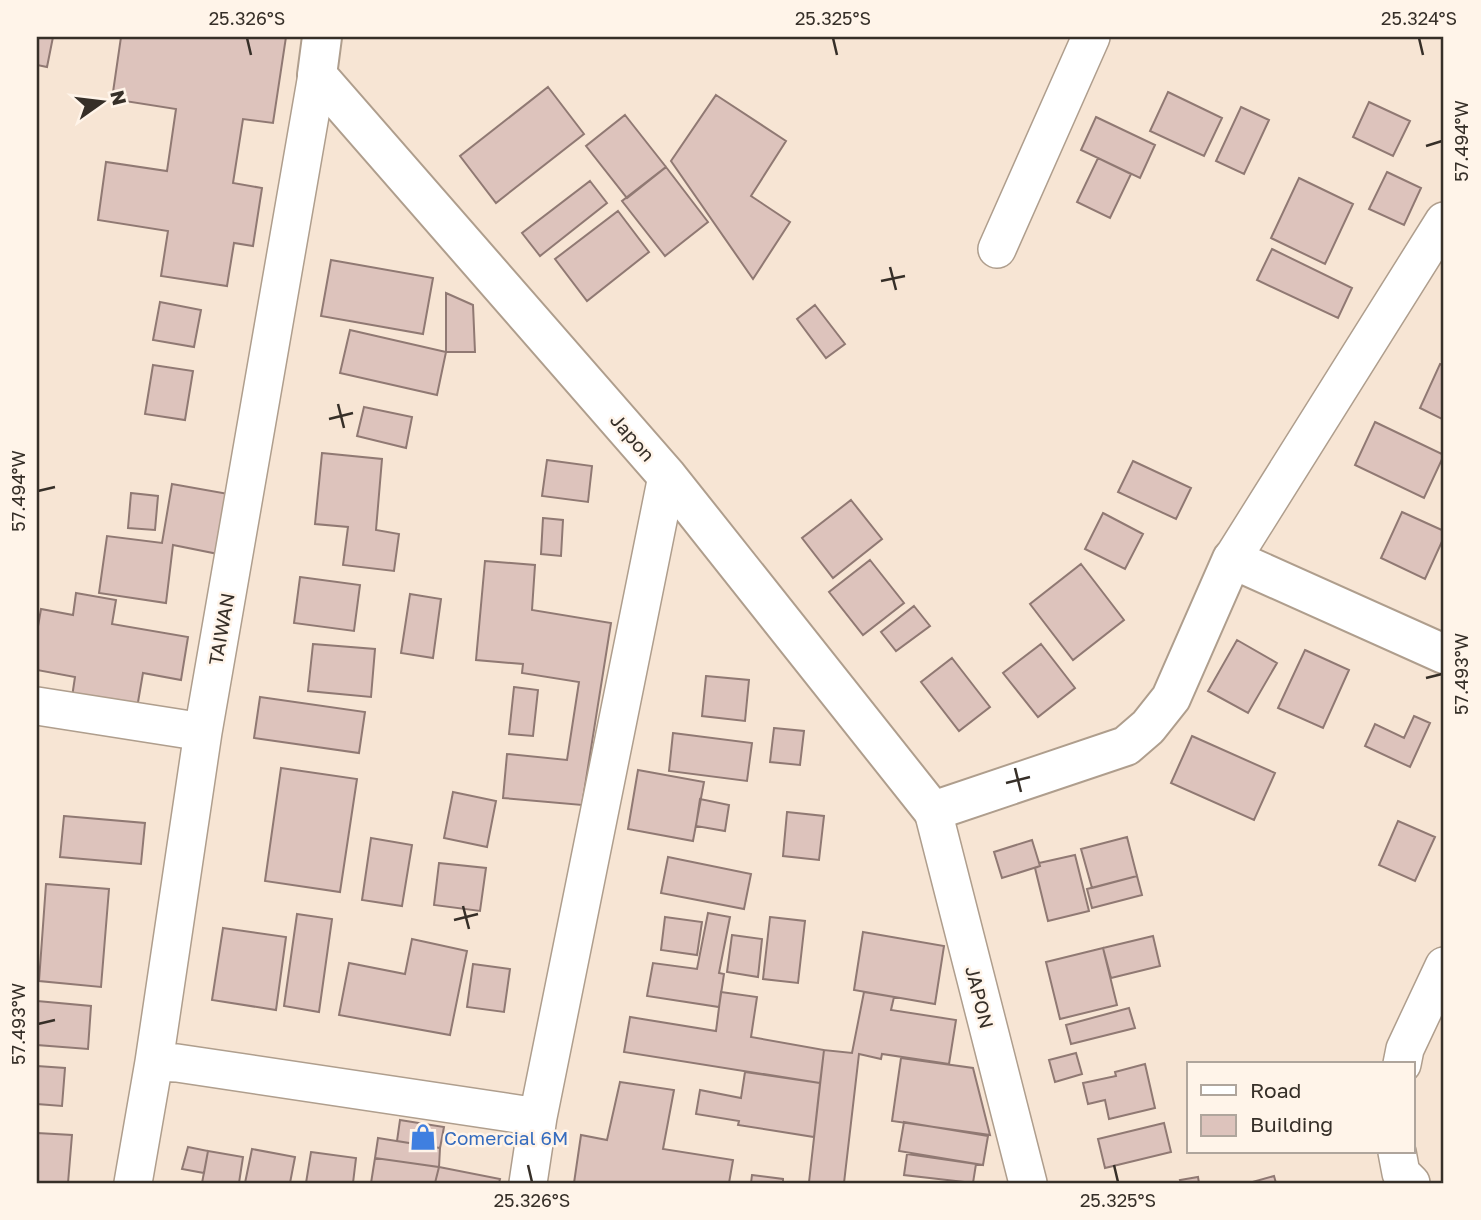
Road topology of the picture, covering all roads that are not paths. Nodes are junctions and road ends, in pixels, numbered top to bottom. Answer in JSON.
{"nodes":[{"id":1,"x":322,"y":37,"type":"edge"},
{"id":2,"x":1091,"y":37,"type":"edge"},
{"id":3,"x":317,"y":75,"type":"junction"},
{"id":4,"x":1444,"y":221,"type":"edge"},
{"id":5,"x":997,"y":249,"type":"dead end"},
{"id":6,"x":667,"y":476,"type":"junction"},
{"id":7,"x":1232,"y":559,"type":"junction"},
{"id":8,"x":1444,"y":654,"type":"edge"},
{"id":9,"x":37,"y":706,"type":"edge"},
{"id":10,"x":203,"y":732,"type":"junction"},
{"id":11,"x":933,"y":811,"type":"junction"},
{"id":12,"x":1444,"y":966,"type":"edge"},
{"id":13,"x":154,"y":1062,"type":"junction"},
{"id":14,"x":1402,"y":1062,"type":"edge"},
{"id":15,"x":538,"y":1117,"type":"junction"},
{"id":16,"x":1397,"y":1154,"type":"edge"},
{"id":17,"x":133,"y":1183,"type":"edge"},
{"id":18,"x":528,"y":1183,"type":"edge"},
{"id":19,"x":1028,"y":1183,"type":"edge"},
{"id":20,"x":1411,"y":1183,"type":"edge"}],
"edges":[{"from":1,"to":3,"type":"street"},
{"from":2,"to":5,"type":"street"},
{"from":3,"to":6,"type":"street","name":"Japon"},
{"from":3,"to":10,"type":"street","name":"TAIWAN"},
{"from":4,"to":7,"type":"street"},
{"from":6,"to":11,"type":"street","name":"Japon"},
{"from":6,"to":15,"type":"street"},
{"from":7,"to":8,"type":"street"},
{"from":7,"to":11,"type":"street"},
{"from":9,"to":10,"type":"street"},
{"from":10,"to":13,"type":"street","name":"TAIWAN"},
{"from":11,"to":19,"type":"street","name":"JAPON"},
{"from":12,"to":14,"type":"street"},
{"from":13,"to":15,"type":"street"},
{"from":13,"to":17,"type":"street","name":"TAIWAN"},
{"from":15,"to":18,"type":"street"},
{"from":16,"to":20,"type":"street"}]}
